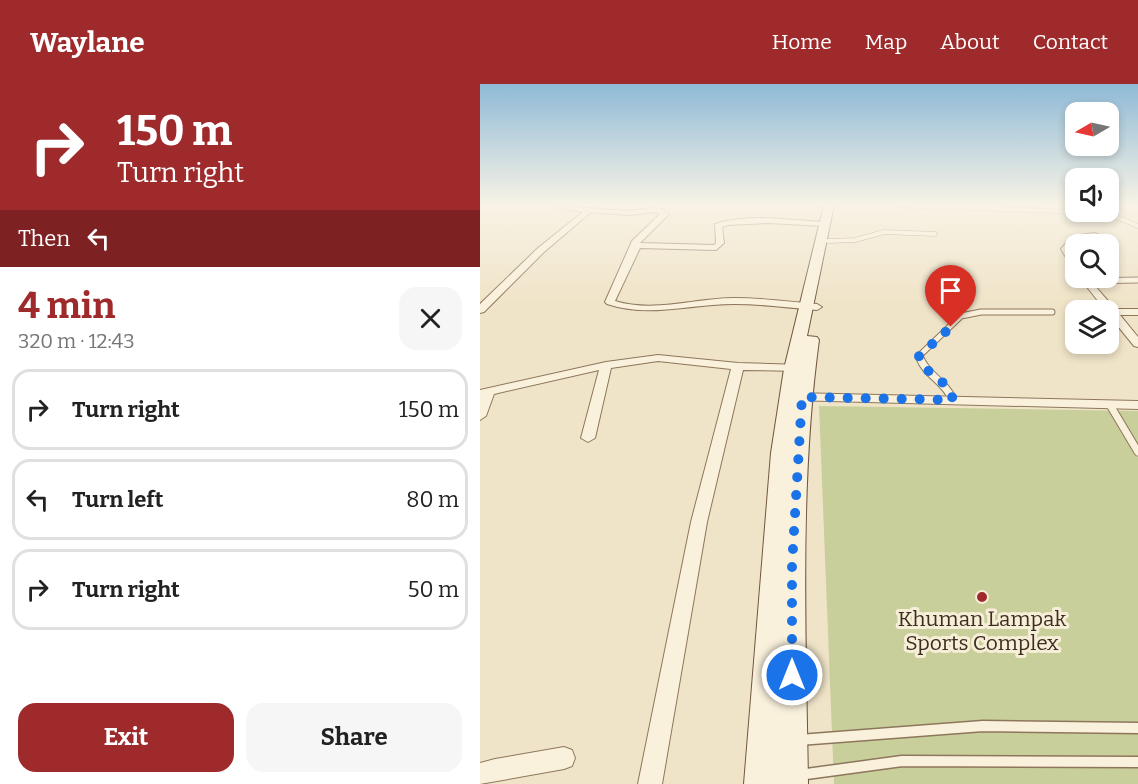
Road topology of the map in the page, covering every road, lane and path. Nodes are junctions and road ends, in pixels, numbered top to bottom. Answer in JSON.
{"nodes":[{"id":1,"x":556,"y":238,"type":"edge"},
{"id":2,"x":640,"y":238,"type":"edge"},
{"id":3,"x":719,"y":238,"type":"edge"},
{"id":4,"x":824,"y":238,"type":"edge"},
{"id":5,"x":635,"y":246,"type":"junction"},
{"id":6,"x":1138,"y":280,"type":"edge"},
{"id":7,"x":1119,"y":281,"type":"edge"},
{"id":8,"x":1093,"y":288,"type":"edge"},
{"id":9,"x":1103,"y":300,"type":"edge"},
{"id":10,"x":811,"y":307,"type":"junction"},
{"id":11,"x":480,"y":310,"type":"edge"},
{"id":12,"x":1052,"y":312,"type":"dead end"},
{"id":13,"x":1119,"y":312,"type":"edge"},
{"id":14,"x":1138,"y":312,"type":"edge"},
{"id":15,"x":1119,"y":321,"type":"edge"},
{"id":16,"x":1138,"y":344,"type":"edge"},
{"id":17,"x":606,"y":365,"type":"junction"},
{"id":18,"x":743,"y":367,"type":"junction"},
{"id":19,"x":800,"y":368,"type":"junction"},
{"id":20,"x":484,"y":393,"type":"edge"},
{"id":21,"x":795,"y":397,"type":"junction"},
{"id":22,"x":953,"y":400,"type":"junction"},
{"id":23,"x":1110,"y":405,"type":"junction"},
{"id":24,"x":1138,"y":405,"type":"edge"},
{"id":25,"x":480,"y":416,"type":"edge"},
{"id":26,"x":588,"y":438,"type":"dead end"},
{"id":27,"x":1138,"y":453,"type":"edge"},
{"id":28,"x":1138,"y":728,"type":"edge"},
{"id":29,"x":777,"y":740,"type":"junction"},
{"id":30,"x":564,"y":758,"type":"dead end"},
{"id":31,"x":1138,"y":762,"type":"edge"},
{"id":32,"x":480,"y":775,"type":"edge"},
{"id":33,"x":776,"y":779,"type":"edge"},
{"id":34,"x":650,"y":784,"type":"edge"}],
"edges":[{"from":1,"to":11,"type":"street"},
{"from":2,"to":5,"type":"street"},
{"from":3,"to":5,"type":"street"},
{"from":4,"to":10,"type":"main road"},
{"from":5,"to":10,"type":"street"},
{"from":6,"to":7,"type":"lane"},
{"from":8,"to":9,"type":"street"},
{"from":10,"to":19,"type":"main road"},
{"from":12,"to":22,"type":"lane"},
{"from":13,"to":14,"type":"street"},
{"from":15,"to":16,"type":"street"},
{"from":17,"to":18,"type":"street"},
{"from":17,"to":20,"type":"street"},
{"from":17,"to":26,"type":"street"},
{"from":18,"to":19,"type":"street"},
{"from":18,"to":34,"type":"street"},
{"from":19,"to":21,"type":"main road"},
{"from":20,"to":25,"type":"street"},
{"from":21,"to":22,"type":"street"},
{"from":21,"to":29,"type":"main road"},
{"from":22,"to":23,"type":"street"},
{"from":23,"to":24,"type":"street"},
{"from":23,"to":27,"type":"lane"},
{"from":28,"to":29,"type":"lane"},
{"from":29,"to":33,"type":"main road"},
{"from":29,"to":33,"type":"main road"},
{"from":30,"to":32,"type":"street"},
{"from":31,"to":33,"type":"lane"}]}
